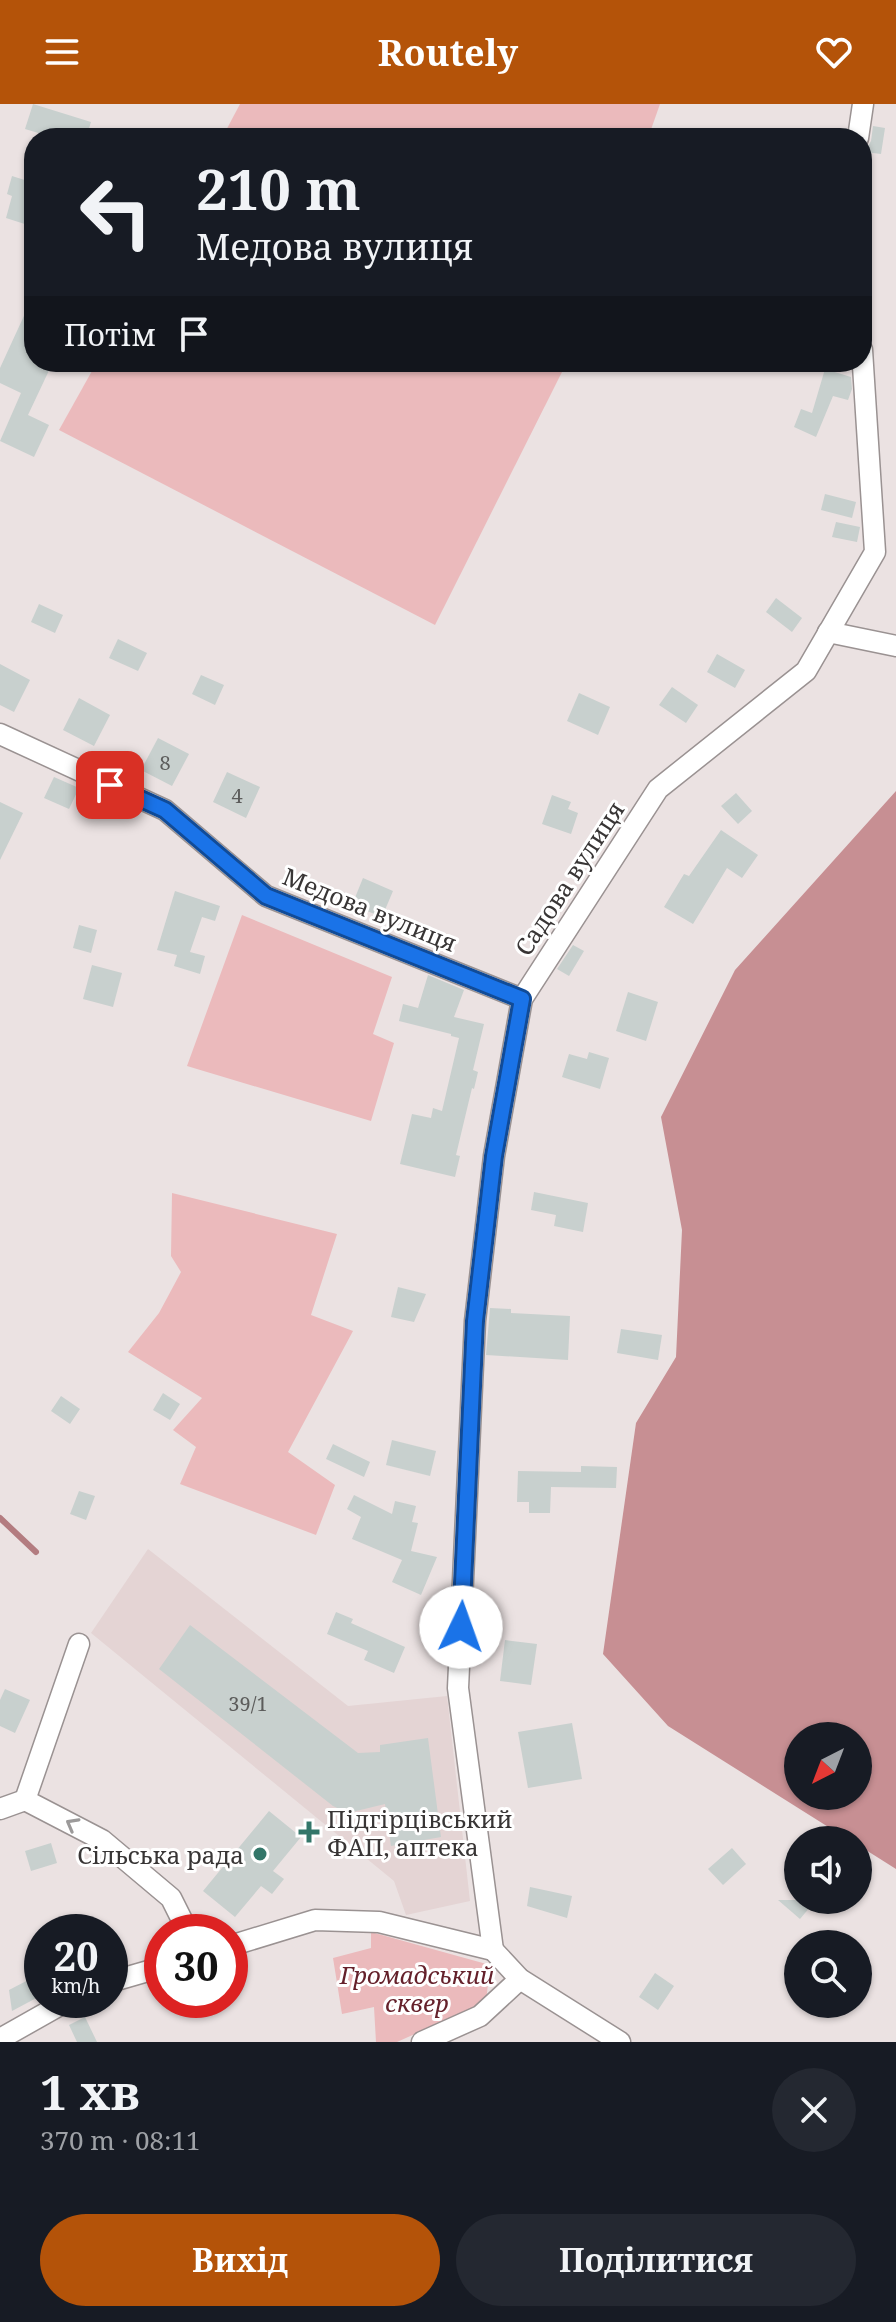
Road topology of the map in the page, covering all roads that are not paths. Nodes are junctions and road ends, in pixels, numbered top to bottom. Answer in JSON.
{"nodes":[{"id":1,"x":863,"y":104,"type":"edge"},
{"id":2,"x":859,"y":128,"type":"edge"},
{"id":3,"x":863,"y":372,"type":"edge"},
{"id":4,"x":828,"y":632,"type":"junction"},
{"id":5,"x":896,"y":646,"type":"edge"},
{"id":6,"x":0,"y":734,"type":"edge"},
{"id":7,"x":522,"y":999,"type":"junction"},
{"id":8,"x":79,"y":1644,"type":"dead end"},
{"id":9,"x":25,"y":1800,"type":"junction"},
{"id":10,"x":0,"y":1809,"type":"edge"},
{"id":11,"x":179,"y":1914,"type":"edge"},
{"id":12,"x":248,"y":1940,"type":"edge"},
{"id":13,"x":493,"y":1950,"type":"junction"},
{"id":14,"x":520,"y":1979,"type":"junction"},
{"id":15,"x":37,"y":2018,"type":"edge"},
{"id":16,"x":0,"y":2039,"type":"edge"},
{"id":17,"x":422,"y":2042,"type":"edge"},
{"id":18,"x":620,"y":2042,"type":"edge"}],
"edges":[{"from":1,"to":2,"type":"street"},
{"from":3,"to":4,"type":"street","name":"Садова вулиця"},
{"from":4,"to":5,"type":"street"},
{"from":4,"to":7,"type":"street","name":"Садова вулиця"},
{"from":6,"to":7,"type":"street","name":"Медова вулиця"},
{"from":7,"to":13,"type":"street","name":"Садова вулиця"},
{"from":8,"to":9,"type":"street"},
{"from":9,"to":10,"type":"street"},
{"from":11,"to":9,"type":"street","one_way":true},
{"from":12,"to":13,"type":"street"},
{"from":13,"to":14,"type":"street"},
{"from":14,"to":17,"type":"street"},
{"from":14,"to":18,"type":"street"},
{"from":15,"to":16,"type":"street"}]}
